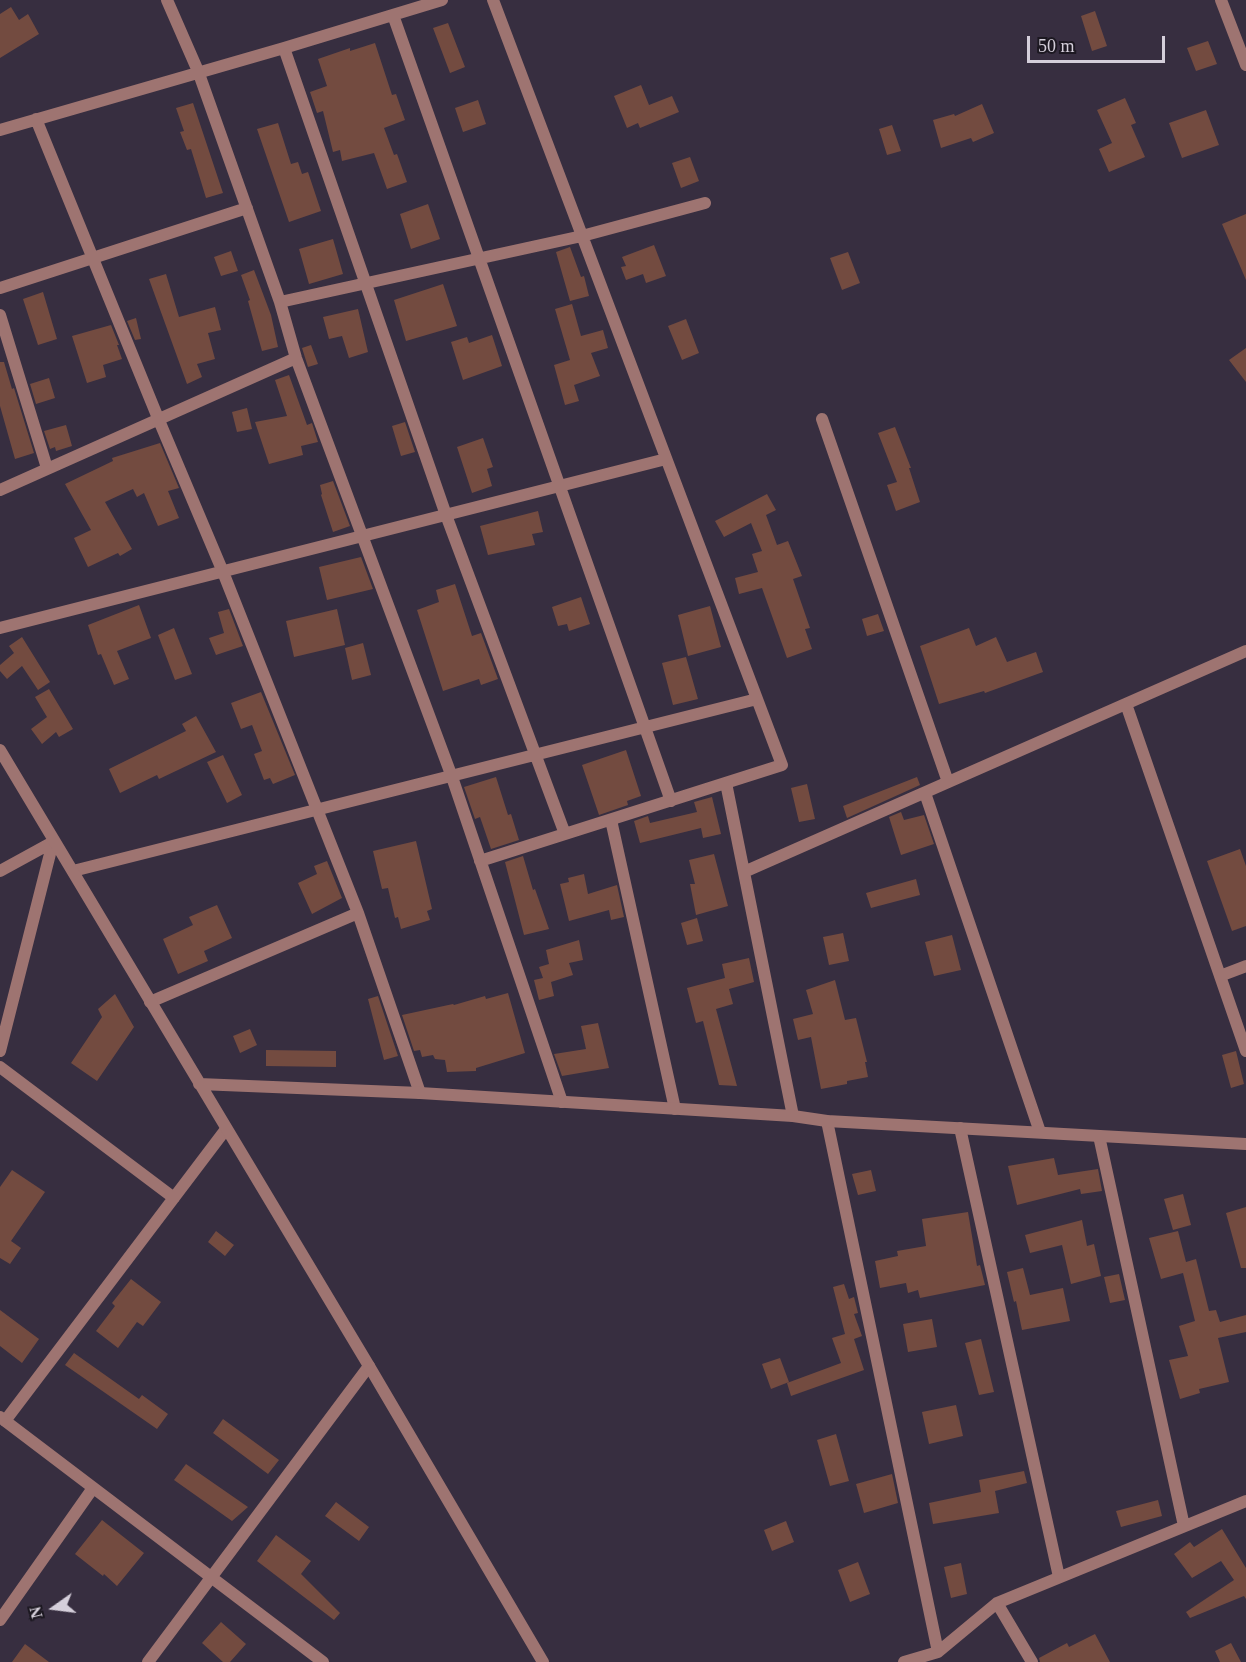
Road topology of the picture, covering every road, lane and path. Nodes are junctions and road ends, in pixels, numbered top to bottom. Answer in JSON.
{"nodes":[{"id":1,"x":167,"y":0,"type":"edge"},
{"id":2,"x":442,"y":0,"type":"edge"},
{"id":3,"x":493,"y":0,"type":"edge"},
{"id":4,"x":1221,"y":0,"type":"edge"},
{"id":5,"x":393,"y":15,"type":"junction"},
{"id":6,"x":284,"y":48,"type":"junction"},
{"id":7,"x":1246,"y":62,"type":"edge"},
{"id":8,"x":198,"y":72,"type":"junction"},
{"id":9,"x":36,"y":119,"type":"junction"},
{"id":10,"x":0,"y":130,"type":"edge"},
{"id":11,"x":705,"y":203,"type":"dead end"},
{"id":12,"x":247,"y":207,"type":"junction"},
{"id":13,"x":582,"y":237,"type":"junction"},
{"id":14,"x":92,"y":259,"type":"junction"},
{"id":15,"x":479,"y":260,"type":"junction"},
{"id":16,"x":367,"y":284,"type":"junction"},
{"id":17,"x":0,"y":288,"type":"edge"},
{"id":18,"x":279,"y":302,"type":"junction"},
{"id":19,"x":0,"y":315,"type":"edge"},
{"id":20,"x":296,"y":358,"type":"junction"},
{"id":21,"x":158,"y":418,"type":"junction"},
{"id":22,"x":822,"y":419,"type":"dead end"},
{"id":23,"x":666,"y":459,"type":"junction"},
{"id":24,"x":47,"y":468,"type":"junction"},
{"id":25,"x":559,"y":486,"type":"junction"},
{"id":26,"x":0,"y":490,"type":"edge"},
{"id":27,"x":446,"y":515,"type":"junction"},
{"id":28,"x":363,"y":536,"type":"junction"},
{"id":29,"x":223,"y":572,"type":"junction"},
{"id":30,"x":0,"y":628,"type":"edge"},
{"id":31,"x":1246,"y":651,"type":"edge"},
{"id":32,"x":757,"y":699,"type":"junction"},
{"id":33,"x":1126,"y":704,"type":"junction"},
{"id":34,"x":645,"y":728,"type":"junction"},
{"id":35,"x":0,"y":750,"type":"edge"},
{"id":36,"x":535,"y":756,"type":"junction"},
{"id":37,"x":452,"y":777,"type":"junction"},
{"id":38,"x":948,"y":782,"type":"junction"},
{"id":39,"x":726,"y":783,"type":"junction"},
{"id":40,"x":925,"y":793,"type":"junction"},
{"id":41,"x":671,"y":801,"type":"junction"},
{"id":42,"x":316,"y":812,"type":"junction"},
{"id":43,"x":611,"y":820,"type":"junction"},
{"id":44,"x":565,"y":834,"type":"junction"},
{"id":45,"x":53,"y":842,"type":"junction"},
{"id":46,"x":480,"y":861,"type":"junction"},
{"id":47,"x":0,"y":871,"type":"edge"},
{"id":48,"x":73,"y":871,"type":"junction"},
{"id":49,"x":744,"y":872,"type":"junction"},
{"id":50,"x":358,"y":913,"type":"junction"},
{"id":51,"x":1246,"y":966,"type":"edge"},
{"id":52,"x":1220,"y":976,"type":"junction"},
{"id":53,"x":150,"y":1002,"type":"junction"},
{"id":54,"x":0,"y":1051,"type":"edge"},
{"id":55,"x":1246,"y":1051,"type":"edge"},
{"id":56,"x":0,"y":1067,"type":"edge"},
{"id":57,"x":199,"y":1084,"type":"junction"},
{"id":58,"x":420,"y":1094,"type":"junction"},
{"id":59,"x":562,"y":1102,"type":"junction"},
{"id":60,"x":675,"y":1109,"type":"junction"},
{"id":61,"x":793,"y":1116,"type":"junction"},
{"id":62,"x":826,"y":1121,"type":"junction"},
{"id":63,"x":960,"y":1128,"type":"junction"},
{"id":64,"x":226,"y":1129,"type":"junction"},
{"id":65,"x":1040,"y":1132,"type":"junction"},
{"id":66,"x":1099,"y":1136,"type":"junction"},
{"id":67,"x":1246,"y":1144,"type":"edge"},
{"id":68,"x":174,"y":1197,"type":"junction"},
{"id":69,"x":369,"y":1366,"type":"junction"},
{"id":70,"x":2,"y":1419,"type":"edge"},
{"id":71,"x":93,"y":1488,"type":"junction"},
{"id":72,"x":1246,"y":1501,"type":"edge"},
{"id":73,"x":1184,"y":1526,"type":"junction"},
{"id":74,"x":211,"y":1577,"type":"junction"},
{"id":75,"x":1059,"y":1577,"type":"junction"},
{"id":76,"x":997,"y":1603,"type":"junction"},
{"id":77,"x":0,"y":1620,"type":"edge"},
{"id":78,"x":938,"y":1652,"type":"junction"},
{"id":79,"x":148,"y":1662,"type":"edge"},
{"id":80,"x":323,"y":1662,"type":"edge"},
{"id":81,"x":543,"y":1662,"type":"edge"},
{"id":82,"x":904,"y":1662,"type":"edge"},
{"id":83,"x":1032,"y":1662,"type":"edge"}],
"edges":[{"from":1,"to":8,"type":"street"},
{"from":2,"to":5,"type":"street"},
{"from":3,"to":13,"type":"street"},
{"from":4,"to":7,"type":"street"},
{"from":5,"to":6,"type":"street"},
{"from":5,"to":15,"type":"street"},
{"from":6,"to":8,"type":"street"},
{"from":6,"to":16,"type":"street"},
{"from":8,"to":9,"type":"street"},
{"from":8,"to":12,"type":"street"},
{"from":9,"to":10,"type":"street"},
{"from":9,"to":14,"type":"street"},
{"from":11,"to":13,"type":"street"},
{"from":12,"to":14,"type":"street"},
{"from":12,"to":18,"type":"street"},
{"from":13,"to":15,"type":"street"},
{"from":13,"to":23,"type":"street"},
{"from":14,"to":17,"type":"street"},
{"from":14,"to":21,"type":"street"},
{"from":15,"to":16,"type":"street"},
{"from":15,"to":25,"type":"street"},
{"from":16,"to":18,"type":"street"},
{"from":16,"to":27,"type":"street"},
{"from":18,"to":20,"type":"street"},
{"from":19,"to":24,"type":"street"},
{"from":20,"to":21,"type":"street"},
{"from":20,"to":28,"type":"street"},
{"from":21,"to":24,"type":"street"},
{"from":21,"to":29,"type":"street"},
{"from":22,"to":38,"type":"street"},
{"from":23,"to":25,"type":"street"},
{"from":23,"to":32,"type":"street"},
{"from":24,"to":26,"type":"street"},
{"from":25,"to":27,"type":"street"},
{"from":25,"to":34,"type":"street"},
{"from":27,"to":28,"type":"street"},
{"from":27,"to":36,"type":"street"},
{"from":28,"to":29,"type":"street"},
{"from":28,"to":37,"type":"street"},
{"from":29,"to":30,"type":"street"},
{"from":29,"to":42,"type":"street"},
{"from":31,"to":33,"type":"street"},
{"from":32,"to":34,"type":"street"},
{"from":32,"to":39,"type":"street"},
{"from":33,"to":38,"type":"street"},
{"from":33,"to":52,"type":"street"},
{"from":34,"to":36,"type":"street"},
{"from":34,"to":41,"type":"street"},
{"from":35,"to":45,"type":"street"},
{"from":36,"to":37,"type":"street"},
{"from":36,"to":44,"type":"street"},
{"from":37,"to":42,"type":"street"},
{"from":37,"to":46,"type":"street"},
{"from":38,"to":40,"type":"street"},
{"from":39,"to":41,"type":"street"},
{"from":39,"to":49,"type":"street"},
{"from":40,"to":49,"type":"street"},
{"from":40,"to":65,"type":"street"},
{"from":41,"to":43,"type":"street"},
{"from":42,"to":48,"type":"street"},
{"from":42,"to":50,"type":"street"},
{"from":43,"to":44,"type":"street"},
{"from":43,"to":60,"type":"street"},
{"from":44,"to":46,"type":"street"},
{"from":45,"to":47,"type":"street"},
{"from":45,"to":48,"type":"street"},
{"from":45,"to":54,"type":"street"},
{"from":46,"to":59,"type":"street"},
{"from":48,"to":53,"type":"street"},
{"from":49,"to":61,"type":"street"},
{"from":50,"to":53,"type":"street"},
{"from":50,"to":58,"type":"street"},
{"from":51,"to":52,"type":"street"},
{"from":52,"to":55,"type":"street"},
{"from":53,"to":57,"type":"street"},
{"from":56,"to":68,"type":"street"},
{"from":57,"to":58,"type":"street"},
{"from":57,"to":64,"type":"street"},
{"from":58,"to":59,"type":"street"},
{"from":59,"to":60,"type":"street"},
{"from":60,"to":61,"type":"street"},
{"from":61,"to":62,"type":"street"},
{"from":62,"to":63,"type":"street"},
{"from":62,"to":78,"type":"street"},
{"from":63,"to":65,"type":"street"},
{"from":63,"to":75,"type":"street"},
{"from":64,"to":68,"type":"street"},
{"from":64,"to":69,"type":"street"},
{"from":65,"to":66,"type":"street"},
{"from":66,"to":67,"type":"street"},
{"from":66,"to":73,"type":"street"},
{"from":68,"to":70,"type":"street"},
{"from":69,"to":74,"type":"street"},
{"from":69,"to":81,"type":"street"},
{"from":70,"to":71,"type":"street"},
{"from":71,"to":74,"type":"street"},
{"from":71,"to":77,"type":"street"},
{"from":72,"to":73,"type":"street"},
{"from":73,"to":75,"type":"street"},
{"from":74,"to":79,"type":"street"},
{"from":74,"to":80,"type":"street"},
{"from":75,"to":76,"type":"street"},
{"from":76,"to":78,"type":"street"},
{"from":76,"to":83,"type":"street"},
{"from":78,"to":82,"type":"street"}]}
